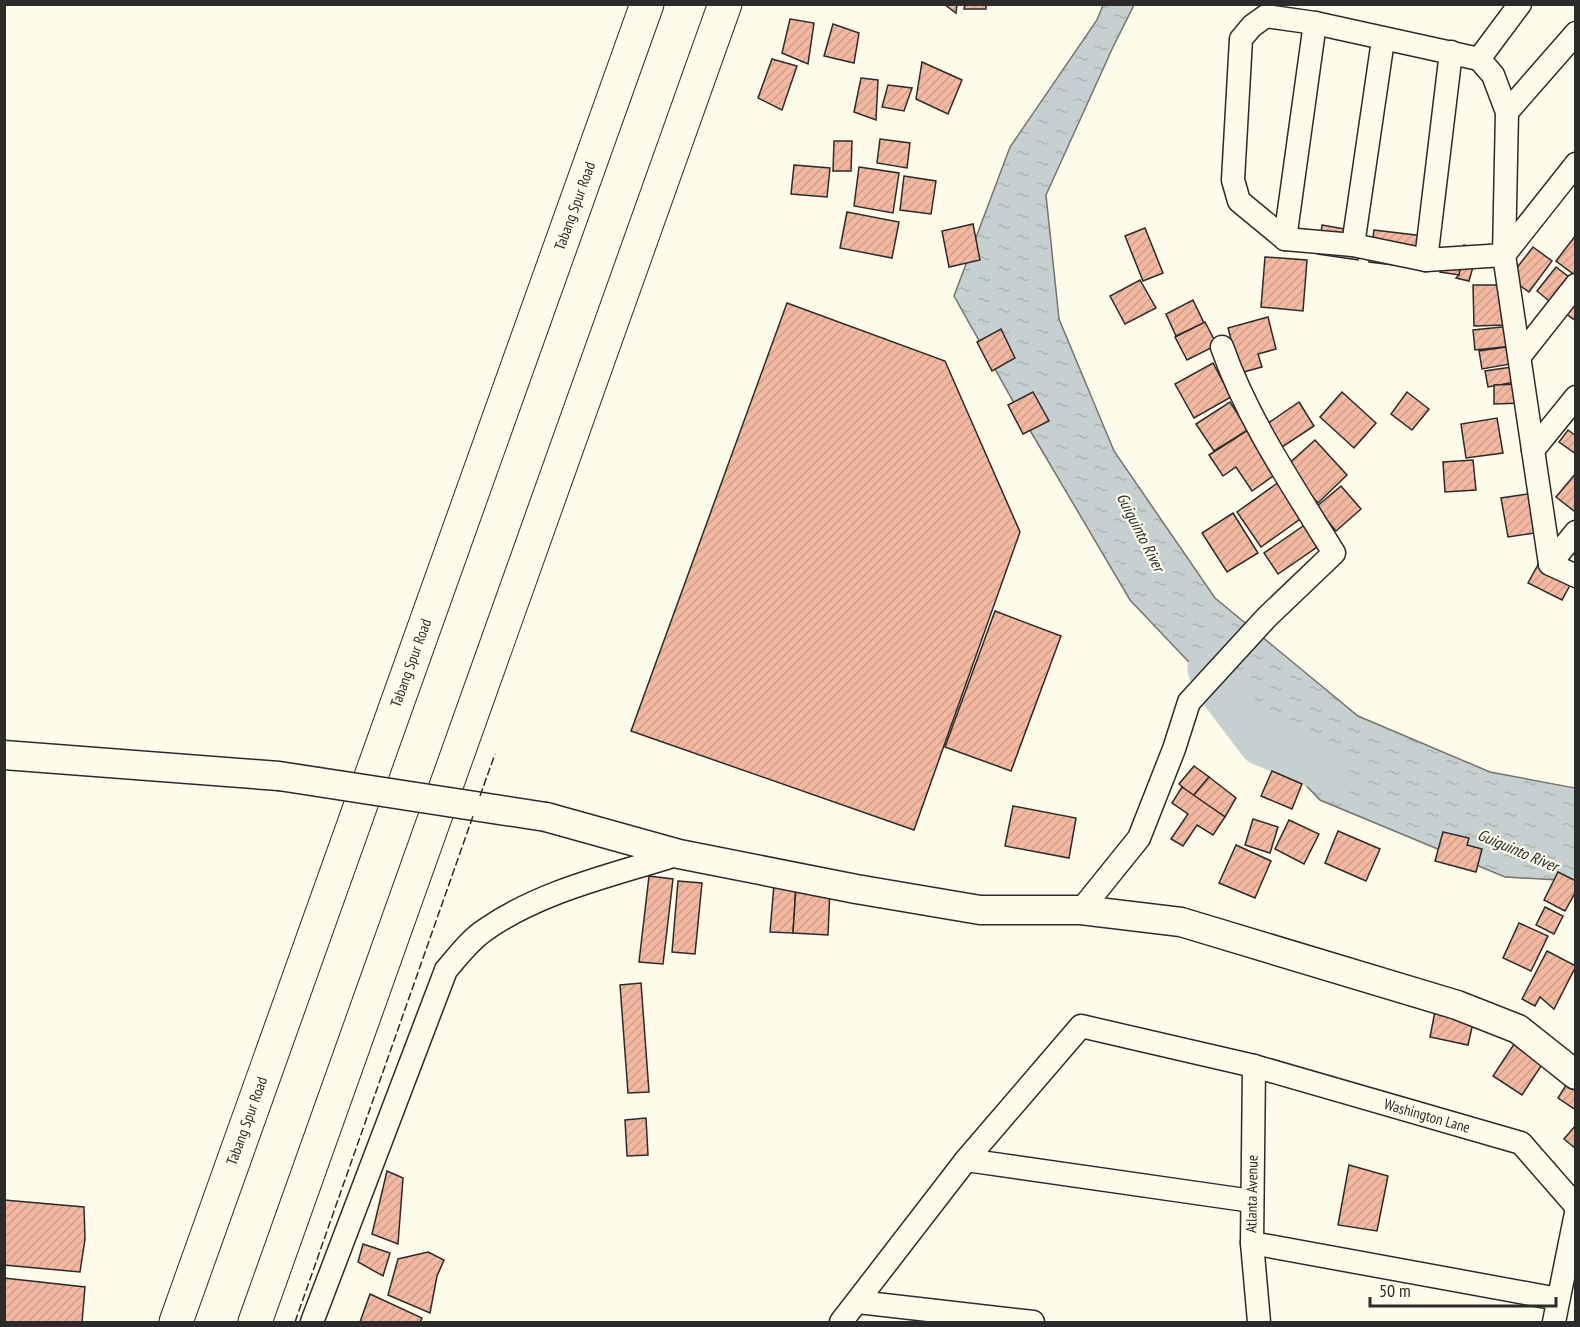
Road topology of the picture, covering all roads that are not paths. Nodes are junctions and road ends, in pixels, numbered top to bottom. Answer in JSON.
{"nodes":[{"id":1,"x":647,"y":4,"type":"edge"},
{"id":2,"x":725,"y":4,"type":"edge"},
{"id":3,"x":1520,"y":4,"type":"edge"},
{"id":4,"x":1315,"y":23,"type":"junction"},
{"id":5,"x":1575,"y":33,"type":"edge"},
{"id":6,"x":1383,"y":40,"type":"junction"},
{"id":7,"x":1451,"y":52,"type":"junction"},
{"id":8,"x":1479,"y":59,"type":"junction"},
{"id":9,"x":1507,"y":112,"type":"junction"},
{"id":10,"x":1575,"y":164,"type":"edge"},
{"id":11,"x":1286,"y":239,"type":"junction"},
{"id":12,"x":1353,"y":245,"type":"junction"},
{"id":13,"x":1504,"y":255,"type":"junction"},
{"id":14,"x":1426,"y":260,"type":"junction"},
{"id":15,"x":1575,"y":285,"type":"edge"},
{"id":16,"x":1222,"y":347,"type":"dead end"},
{"id":17,"x":1520,"y":356,"type":"junction"},
{"id":18,"x":1575,"y":397,"type":"edge"},
{"id":19,"x":1533,"y":450,"type":"junction"},
{"id":20,"x":1575,"y":532,"type":"edge"},
{"id":21,"x":1550,"y":564,"type":"junction"},
{"id":22,"x":1575,"y":576,"type":"edge"},
{"id":23,"x":4,"y":755,"type":"edge"},
{"id":24,"x":679,"y":854,"type":"junction"},
{"id":25,"x":1081,"y":910,"type":"junction"},
{"id":26,"x":1254,"y":1066,"type":"junction"},
{"id":27,"x":1575,"y":1075,"type":"edge"},
{"id":28,"x":966,"y":1160,"type":"junction"},
{"id":29,"x":1252,"y":1201,"type":"junction"},
{"id":30,"x":1575,"y":1206,"type":"edge"},
{"id":31,"x":1575,"y":1213,"type":"edge"},
{"id":32,"x":1252,"y":1243,"type":"junction"},
{"id":33,"x":1558,"y":1299,"type":"junction"},
{"id":34,"x":858,"y":1302,"type":"junction"},
{"id":35,"x":176,"y":1323,"type":"edge"},
{"id":36,"x":255,"y":1323,"type":"edge"},
{"id":37,"x":312,"y":1323,"type":"edge"},
{"id":38,"x":842,"y":1323,"type":"edge"},
{"id":39,"x":1033,"y":1323,"type":"edge"},
{"id":40,"x":1259,"y":1323,"type":"edge"},
{"id":41,"x":1554,"y":1323,"type":"edge"}],
"edges":[{"from":1,"to":35,"type":"highway","name":"Tabang Spur Road"},
{"from":2,"to":36,"type":"highway"},
{"from":3,"to":8,"type":"street"},
{"from":4,"to":6,"type":"street"},
{"from":4,"to":11,"type":"street"},
{"from":4,"to":11,"type":"street"},
{"from":5,"to":9,"type":"street"},
{"from":6,"to":7,"type":"street"},
{"from":6,"to":12,"type":"street"},
{"from":7,"to":8,"type":"street"},
{"from":7,"to":14,"type":"street"},
{"from":8,"to":9,"type":"street"},
{"from":9,"to":13,"type":"street"},
{"from":10,"to":13,"type":"street"},
{"from":11,"to":12,"type":"street"},
{"from":12,"to":14,"type":"street"},
{"from":13,"to":14,"type":"street"},
{"from":13,"to":17,"type":"street"},
{"from":15,"to":17,"type":"street"},
{"from":16,"to":25,"type":"street"},
{"from":17,"to":19,"type":"street"},
{"from":18,"to":19,"type":"street"},
{"from":19,"to":21,"type":"street"},
{"from":20,"to":21,"type":"street"},
{"from":21,"to":22,"type":"street"},
{"from":23,"to":24,"type":"street","bridge":true},
{"from":24,"to":25,"type":"street"},
{"from":24,"to":37,"type":"street"},
{"from":25,"to":27,"type":"street"},
{"from":26,"to":28,"type":"street","name":"Washington Lane"},
{"from":26,"to":29,"type":"street","name":"Atlanta Avenue"},
{"from":26,"to":30,"type":"street","name":"Washington Lane"},
{"from":28,"to":29,"type":"street"},
{"from":28,"to":34,"type":"street"},
{"from":29,"to":32,"type":"street","name":"Atlanta Avenue"},
{"from":31,"to":33,"type":"street"},
{"from":32,"to":33,"type":"street"},
{"from":32,"to":40,"type":"street","name":"Atlanta Avenue"},
{"from":33,"to":41,"type":"street"},
{"from":34,"to":38,"type":"street"},
{"from":34,"to":39,"type":"street"}]}
